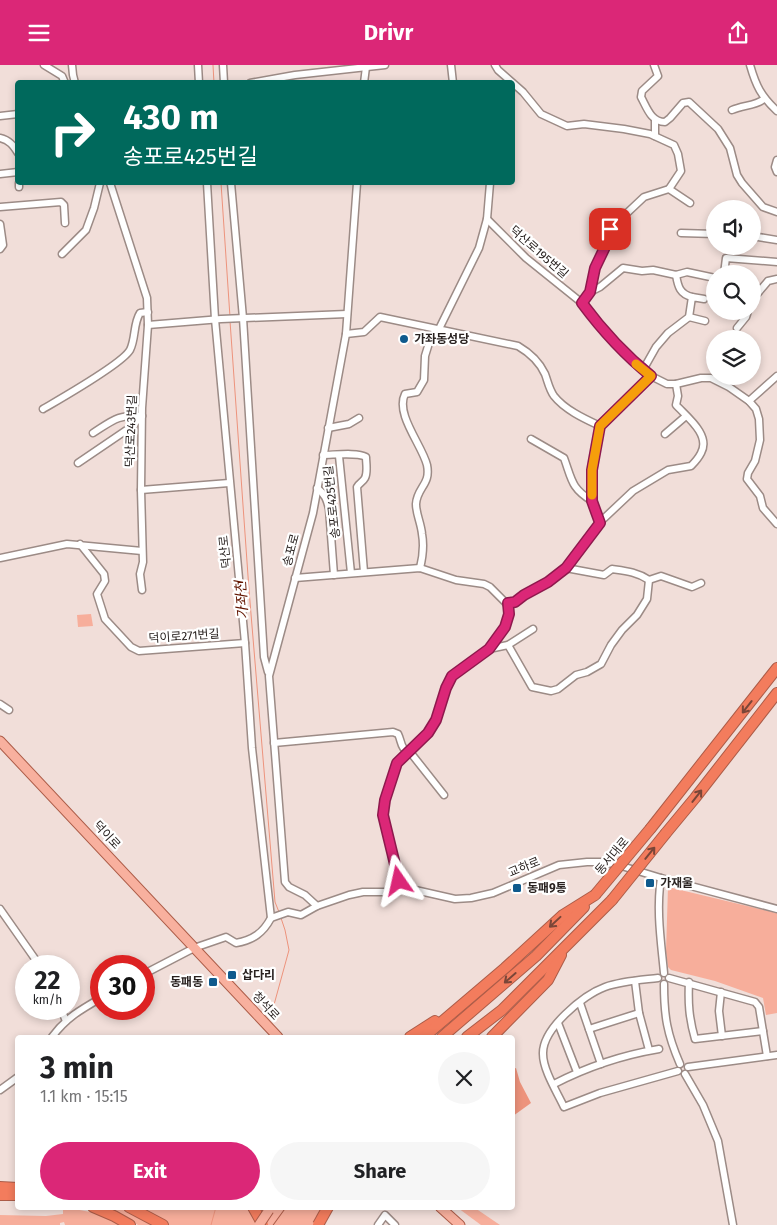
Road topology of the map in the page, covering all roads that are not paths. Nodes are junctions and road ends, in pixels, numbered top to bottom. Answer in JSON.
{"nodes":[{"id":1,"x":44,"y":65,"type":"edge"},
{"id":2,"x":72,"y":65,"type":"edge"},
{"id":3,"x":198,"y":65,"type":"edge"},
{"id":4,"x":223,"y":65,"type":"edge"},
{"id":5,"x":386,"y":65,"type":"edge"},
{"id":6,"x":451,"y":65,"type":"edge"},
{"id":7,"x":495,"y":65,"type":"edge"},
{"id":8,"x":654,"y":65,"type":"edge"},
{"id":9,"x":750,"y":65,"type":"edge"},
{"id":10,"x":366,"y":67,"type":"edge"},
{"id":11,"x":64,"y":80,"type":"edge"},
{"id":12,"x":74,"y":80,"type":"edge"},
{"id":13,"x":199,"y":80,"type":"edge"},
{"id":14,"x":224,"y":80,"type":"edge"},
{"id":15,"x":266,"y":80,"type":"edge"},
{"id":16,"x":364,"y":80,"type":"edge"},
{"id":17,"x":453,"y":80,"type":"edge"},
{"id":18,"x":509,"y":80,"type":"edge"},
{"id":19,"x":515,"y":86,"type":"edge"},
{"id":20,"x":764,"y":99,"type":"junction"},
{"id":21,"x":732,"y":110,"type":"dead end"},
{"id":22,"x":777,"y":111,"type":"edge"},
{"id":23,"x":15,"y":114,"type":"edge"},
{"id":24,"x":0,"y":116,"type":"edge"},
{"id":25,"x":655,"y":120,"type":"junction"},
{"id":26,"x":655,"y":136,"type":"junction"},
{"id":27,"x":0,"y":138,"type":"edge"},
{"id":28,"x":15,"y":148,"type":"edge"},
{"id":29,"x":777,"y":160,"type":"edge"},
{"id":30,"x":15,"y":172,"type":"edge"},
{"id":31,"x":777,"y":172,"type":"edge"},
{"id":32,"x":0,"y":174,"type":"edge"},
{"id":33,"x":100,"y":185,"type":"edge"},
{"id":34,"x":111,"y":185,"type":"edge"},
{"id":35,"x":207,"y":185,"type":"edge"},
{"id":36,"x":231,"y":185,"type":"edge"},
{"id":37,"x":356,"y":185,"type":"edge"},
{"id":38,"x":490,"y":185,"type":"edge"},
{"id":39,"x":669,"y":189,"type":"junction"},
{"id":40,"x":690,"y":203,"type":"dead end"},
{"id":41,"x":0,"y":207,"type":"edge"},
{"id":42,"x":777,"y":212,"type":"edge"},
{"id":43,"x":487,"y":219,"type":"junction"},
{"id":44,"x":65,"y":223,"type":"dead end"},
{"id":45,"x":0,"y":224,"type":"edge"},
{"id":46,"x":681,"y":233,"type":"dead end"},
{"id":47,"x":706,"y":234,"type":"edge"},
{"id":48,"x":761,"y":237,"type":"edge"},
{"id":49,"x":777,"y":239,"type":"edge"},
{"id":50,"x":0,"y":249,"type":"edge"},
{"id":51,"x":62,"y":254,"type":"dead end"},
{"id":52,"x":777,"y":262,"type":"edge"},
{"id":53,"x":725,"y":265,"type":"edge"},
{"id":54,"x":676,"y":275,"type":"junction"},
{"id":55,"x":706,"y":276,"type":"edge"},
{"id":56,"x":777,"y":279,"type":"edge"},
{"id":57,"x":761,"y":289,"type":"edge"},
{"id":58,"x":590,"y":292,"type":"junction"},
{"id":59,"x":692,"y":297,"type":"junction"},
{"id":60,"x":704,"y":299,"type":"dead end"},
{"id":61,"x":582,"y":303,"type":"junction"},
{"id":62,"x":148,"y":312,"type":"junction"},
{"id":63,"x":347,"y":313,"type":"junction"},
{"id":64,"x":688,"y":317,"type":"junction"},
{"id":65,"x":241,"y":318,"type":"junction"},
{"id":66,"x":218,"y":319,"type":"junction"},
{"id":67,"x":744,"y":320,"type":"edge"},
{"id":68,"x":705,"y":321,"type":"dead end"},
{"id":69,"x":148,"y":325,"type":"junction"},
{"id":70,"x":737,"y":328,"type":"dead end"},
{"id":71,"x":439,"y":329,"type":"junction"},
{"id":72,"x":346,"y":334,"type":"junction"},
{"id":73,"x":644,"y":370,"type":"junction"},
{"id":74,"x":651,"y":376,"type":"junction"},
{"id":75,"x":777,"y":376,"type":"edge"},
{"id":76,"x":676,"y":384,"type":"junction"},
{"id":77,"x":749,"y":401,"type":"junction"},
{"id":78,"x":43,"y":409,"type":"dead end"},
{"id":79,"x":142,"y":416,"type":"junction"},
{"id":80,"x":686,"y":416,"type":"junction"},
{"id":81,"x":359,"y":418,"type":"dead end"},
{"id":82,"x":600,"y":426,"type":"junction"},
{"id":83,"x":328,"y":428,"type":"junction"},
{"id":84,"x":93,"y":433,"type":"dead end"},
{"id":85,"x":665,"y":434,"type":"dead end"},
{"id":86,"x":531,"y":439,"type":"dead end"},
{"id":87,"x":323,"y":455,"type":"junction"},
{"id":88,"x":339,"y":455,"type":"junction"},
{"id":89,"x":78,"y":463,"type":"dead end"},
{"id":90,"x":229,"y":483,"type":"junction"},
{"id":91,"x":317,"y":488,"type":"junction"},
{"id":92,"x":140,"y":490,"type":"junction"},
{"id":93,"x":592,"y":501,"type":"junction"},
{"id":94,"x":600,"y":523,"type":"junction"},
{"id":95,"x":777,"y":524,"type":"edge"},
{"id":96,"x":80,"y":544,"type":"junction"},
{"id":97,"x":142,"y":551,"type":"junction"},
{"id":98,"x":0,"y":558,"type":"edge"},
{"id":99,"x":420,"y":568,"type":"junction"},
{"id":100,"x":566,"y":568,"type":"junction"},
{"id":101,"x":364,"y":572,"type":"junction"},
{"id":102,"x":351,"y":573,"type":"junction"},
{"id":103,"x":334,"y":575,"type":"junction"},
{"id":104,"x":295,"y":578,"type":"junction"},
{"id":105,"x":649,"y":580,"type":"junction"},
{"id":106,"x":701,"y":583,"type":"dead end"},
{"id":107,"x":142,"y":590,"type":"dead end"},
{"id":108,"x":508,"y":603,"type":"junction"},
{"id":109,"x":533,"y":629,"type":"dead end"},
{"id":110,"x":245,"y":643,"type":"junction"},
{"id":111,"x":508,"y":645,"type":"junction"},
{"id":112,"x":489,"y":649,"type":"junction"},
{"id":113,"x":777,"y":669,"type":"edge"},
{"id":114,"x":269,"y":676,"type":"junction"},
{"id":115,"x":777,"y":693,"type":"edge"},
{"id":116,"x":0,"y":704,"type":"edge"},
{"id":117,"x":9,"y":710,"type":"dead end"},
{"id":118,"x":0,"y":741,"type":"edge"},
{"id":119,"x":274,"y":743,"type":"junction"},
{"id":120,"x":408,"y":752,"type":"junction"},
{"id":121,"x":444,"y":795,"type":"dead end"},
{"id":122,"x":661,"y":878,"type":"junction"},
{"id":123,"x":402,"y":887,"type":"junction"},
{"id":124,"x":595,"y":895,"type":"junction"},
{"id":125,"x":317,"y":906,"type":"junction"},
{"id":126,"x":0,"y":909,"type":"edge"},
{"id":127,"x":777,"y":909,"type":"edge"},
{"id":128,"x":277,"y":916,"type":"junction"},
{"id":129,"x":565,"y":947,"type":"junction"},
{"id":130,"x":194,"y":948,"type":"junction"},
{"id":131,"x":32,"y":955,"type":"edge"},
{"id":132,"x":155,"y":968,"type":"edge"},
{"id":133,"x":667,"y":975,"type":"junction"},
{"id":134,"x":658,"y":978,"type":"junction"},
{"id":135,"x":635,"y":981,"type":"junction"},
{"id":136,"x":689,"y":982,"type":"junction"},
{"id":137,"x":664,"y":984,"type":"junction"},
{"id":138,"x":721,"y":992,"type":"junction"},
{"id":139,"x":475,"y":994,"type":"junction"},
{"id":140,"x":580,"y":1003,"type":"junction"},
{"id":141,"x":90,"y":1004,"type":"edge"},
{"id":142,"x":639,"y":1013,"type":"junction"},
{"id":143,"x":66,"y":1021,"type":"joint"},
{"id":144,"x":558,"y":1023,"type":"junction"},
{"id":145,"x":589,"y":1029,"type":"junction"},
{"id":146,"x":763,"y":1031,"type":"junction"},
{"id":147,"x":54,"y":1035,"type":"edge"},
{"id":148,"x":276,"y":1035,"type":"edge"},
{"id":149,"x":413,"y":1035,"type":"edge"},
{"id":150,"x":426,"y":1035,"type":"edge"},
{"id":151,"x":445,"y":1035,"type":"edge"},
{"id":152,"x":470,"y":1035,"type":"edge"},
{"id":153,"x":494,"y":1035,"type":"edge"},
{"id":154,"x":722,"y":1036,"type":"junction"},
{"id":155,"x":659,"y":1049,"type":"dead end"},
{"id":156,"x":649,"y":1050,"type":"junction"},
{"id":157,"x":777,"y":1055,"type":"edge"},
{"id":158,"x":767,"y":1056,"type":"junction"},
{"id":159,"x":601,"y":1064,"type":"junction"},
{"id":160,"x":679,"y":1067,"type":"junction"},
{"id":161,"x":686,"y":1070,"type":"junction"},
{"id":162,"x":577,"y":1072,"type":"junction"},
{"id":163,"x":15,"y":1079,"type":"edge"},
{"id":164,"x":554,"y":1083,"type":"junction"},
{"id":165,"x":0,"y":1090,"type":"edge"},
{"id":166,"x":0,"y":1186,"type":"edge"},
{"id":167,"x":15,"y":1192,"type":"edge"},
{"id":168,"x":15,"y":1192,"type":"edge"},
{"id":169,"x":0,"y":1195,"type":"edge"},
{"id":170,"x":100,"y":1210,"type":"edge"},
{"id":171,"x":135,"y":1210,"type":"edge"},
{"id":172,"x":255,"y":1210,"type":"edge"},
{"id":173,"x":274,"y":1210,"type":"edge"},
{"id":174,"x":326,"y":1210,"type":"edge"},
{"id":175,"x":443,"y":1210,"type":"edge"},
{"id":176,"x":130,"y":1225,"type":"edge"},
{"id":177,"x":163,"y":1225,"type":"edge"},
{"id":178,"x":259,"y":1225,"type":"edge"},
{"id":179,"x":263,"y":1225,"type":"edge"},
{"id":180,"x":267,"y":1225,"type":"edge"},
{"id":181,"x":318,"y":1225,"type":"edge"},
{"id":182,"x":378,"y":1225,"type":"edge"},
{"id":183,"x":395,"y":1225,"type":"edge"},
{"id":184,"x":460,"y":1225,"type":"edge"},
{"id":185,"x":733,"y":1225,"type":"edge"}],
"edges":[{"from":1,"to":11,"type":"street"},
{"from":2,"to":12,"type":"street"},
{"from":3,"to":13,"type":"street"},
{"from":4,"to":14,"type":"street"},
{"from":5,"to":10,"type":"street"},
{"from":6,"to":17,"type":"street"},
{"from":7,"to":18,"type":"street"},
{"from":8,"to":25,"type":"street"},
{"from":9,"to":20,"type":"street"},
{"from":10,"to":15,"type":"street"},
{"from":10,"to":16,"type":"street"},
{"from":19,"to":26,"type":"street"},
{"from":20,"to":21,"type":"street"},
{"from":20,"to":22,"type":"street"},
{"from":23,"to":24,"type":"street"},
{"from":25,"to":26,"type":"street"},
{"from":25,"to":42,"type":"street"},
{"from":26,"to":39,"type":"street"},
{"from":27,"to":28,"type":"street"},
{"from":29,"to":31,"type":"street"},
{"from":30,"to":32,"type":"street"},
{"from":33,"to":51,"type":"street"},
{"from":34,"to":62,"type":"street","name":"덕산로243번길"},
{"from":35,"to":66,"type":"street","name":"덕산로"},
{"from":36,"to":65,"type":"street"},
{"from":37,"to":63,"type":"street","name":"송포로"},
{"from":38,"to":43,"type":"street"},
{"from":39,"to":40,"type":"street"},
{"from":39,"to":58,"type":"street"},
{"from":41,"to":44,"type":"street"},
{"from":43,"to":61,"type":"street","name":"덕산로195번길"},
{"from":43,"to":71,"type":"street"},
{"from":45,"to":50,"type":"street"},
{"from":46,"to":47,"type":"street"},
{"from":48,"to":49,"type":"street"},
{"from":52,"to":53,"type":"street"},
{"from":54,"to":55,"type":"street"},
{"from":54,"to":58,"type":"street"},
{"from":54,"to":59,"type":"street"},
{"from":56,"to":57,"type":"street"},
{"from":58,"to":61,"type":"street"},
{"from":59,"to":60,"type":"street"},
{"from":59,"to":64,"type":"street"},
{"from":61,"to":73,"type":"street","name":"덕산로195번길"},
{"from":62,"to":69,"type":"street","name":"덕산로243번길"},
{"from":62,"to":78,"type":"street"},
{"from":63,"to":65,"type":"street"},
{"from":63,"to":72,"type":"street","name":"송포로"},
{"from":64,"to":68,"type":"street"},
{"from":64,"to":73,"type":"street"},
{"from":65,"to":66,"type":"street"},
{"from":65,"to":114,"type":"street"},
{"from":66,"to":69,"type":"street"},
{"from":66,"to":90,"type":"street","name":"덕산로"},
{"from":67,"to":70,"type":"street"},
{"from":69,"to":79,"type":"street","name":"덕산로243번길"},
{"from":71,"to":72,"type":"street"},
{"from":71,"to":82,"type":"street"},
{"from":71,"to":99,"type":"street"},
{"from":72,"to":83,"type":"street","name":"송포로"},
{"from":73,"to":74,"type":"street","name":"덕산로195번길"},
{"from":74,"to":76,"type":"street","name":"덕산로195번길"},
{"from":74,"to":82,"type":"street"},
{"from":75,"to":77,"type":"street"},
{"from":76,"to":77,"type":"street"},
{"from":76,"to":80,"type":"street"},
{"from":77,"to":95,"type":"street"},
{"from":79,"to":84,"type":"street"},
{"from":79,"to":89,"type":"street"},
{"from":79,"to":92,"type":"street","name":"덕산로243번길"},
{"from":80,"to":85,"type":"street"},
{"from":80,"to":94,"type":"street"},
{"from":81,"to":83,"type":"street"},
{"from":82,"to":93,"type":"street"},
{"from":83,"to":87,"type":"street","name":"송포로"},
{"from":86,"to":93,"type":"street"},
{"from":87,"to":88,"type":"street"},
{"from":87,"to":91,"type":"street","name":"송포로"},
{"from":88,"to":101,"type":"street","name":"송포로425번길"},
{"from":88,"to":102,"type":"street","name":"송포로425번길"},
{"from":90,"to":92,"type":"street"},
{"from":90,"to":110,"type":"street","name":"덕산로"},
{"from":91,"to":103,"type":"street"},
{"from":91,"to":104,"type":"street","name":"송포로"},
{"from":92,"to":97,"type":"street","name":"덕산로243번길"},
{"from":93,"to":94,"type":"street"},
{"from":94,"to":100,"type":"street"},
{"from":96,"to":97,"type":"street"},
{"from":96,"to":98,"type":"street"},
{"from":96,"to":110,"type":"street","name":"덕이로271번길"},
{"from":97,"to":107,"type":"street","name":"덕산로243번길"},
{"from":99,"to":101,"type":"street"},
{"from":99,"to":108,"type":"street"},
{"from":100,"to":105,"type":"street"},
{"from":100,"to":108,"type":"street"},
{"from":101,"to":102,"type":"street"},
{"from":102,"to":103,"type":"street"},
{"from":103,"to":104,"type":"street"},
{"from":104,"to":114,"type":"street","name":"송포로"},
{"from":105,"to":106,"type":"street"},
{"from":105,"to":111,"type":"street"},
{"from":108,"to":112,"type":"street"},
{"from":109,"to":111,"type":"street"},
{"from":110,"to":128,"type":"street","name":"덕산로"},
{"from":111,"to":112,"type":"street"},
{"from":112,"to":120,"type":"street"},
{"from":113,"to":124,"type":"highway","name":"동서대로","one_way":true,"bridge":true},
{"from":114,"to":119,"type":"street","name":"송포로"},
{"from":129,"to":115,"type":"highway","one_way":true,"bridge":true},
{"from":116,"to":117,"type":"street"},
{"from":118,"to":130,"type":"main road","name":"덕이로"},
{"from":119,"to":120,"type":"street"},
{"from":119,"to":125,"type":"street","name":"송포로"},
{"from":120,"to":121,"type":"street"},
{"from":120,"to":123,"type":"street"},
{"from":122,"to":123,"type":"street","name":"교하로"},
{"from":122,"to":127,"type":"street","name":"교하로"},
{"from":122,"to":133,"type":"street"},
{"from":123,"to":125,"type":"street","name":"교하로"},
{"from":124,"to":139,"type":"highway","one_way":true},
{"from":124,"to":151,"type":"highway","name":"동서대로","one_way":true},
{"from":125,"to":128,"type":"street","name":"교하로"},
{"from":126,"to":131,"type":"street"},
{"from":128,"to":130,"type":"street"},
{"from":129,"to":152,"type":"highway"},
{"from":129,"to":153,"type":"highway"},
{"from":130,"to":132,"type":"street"},
{"from":130,"to":148,"type":"main road","name":"청석로"},
{"from":133,"to":134,"type":"street"},
{"from":133,"to":136,"type":"street"},
{"from":133,"to":137,"type":"street"},
{"from":134,"to":135,"type":"street"},
{"from":134,"to":137,"type":"street"},
{"from":135,"to":140,"type":"street"},
{"from":135,"to":142,"type":"street"},
{"from":136,"to":138,"type":"street"},
{"from":136,"to":154,"type":"street"},
{"from":137,"to":160,"type":"street"},
{"from":138,"to":146,"type":"street"},
{"from":138,"to":154,"type":"street"},
{"from":139,"to":149,"type":"highway"},
{"from":139,"to":150,"type":"highway"},
{"from":140,"to":144,"type":"street"},
{"from":140,"to":145,"type":"street"},
{"from":141,"to":143,"type":"street"},
{"from":142,"to":145,"type":"street"},
{"from":142,"to":156,"type":"street"},
{"from":143,"to":147,"type":"street"},
{"from":144,"to":162,"type":"street"},
{"from":144,"to":164,"type":"street"},
{"from":145,"to":159,"type":"street"},
{"from":146,"to":154,"type":"street"},
{"from":146,"to":158,"type":"street"},
{"from":155,"to":156,"type":"street"},
{"from":156,"to":159,"type":"street"},
{"from":157,"to":158,"type":"street"},
{"from":158,"to":161,"type":"street"},
{"from":159,"to":162,"type":"street"},
{"from":160,"to":161,"type":"street"},
{"from":160,"to":161,"type":"street"},
{"from":160,"to":164,"type":"street"},
{"from":161,"to":185,"type":"street"},
{"from":162,"to":164,"type":"street"},
{"from":163,"to":165,"type":"street"},
{"from":166,"to":167,"type":"highway"},
{"from":168,"to":169,"type":"highway"},
{"from":170,"to":176,"type":"highway"},
{"from":171,"to":177,"type":"highway"},
{"from":172,"to":179,"type":"highway"},
{"from":173,"to":178,"type":"main road","bridge":true},
{"from":173,"to":180,"type":"main road"},
{"from":174,"to":181,"type":"highway","bridge":true},
{"from":175,"to":184,"type":"main road"},
{"from":182,"to":183,"type":"street"}]}
